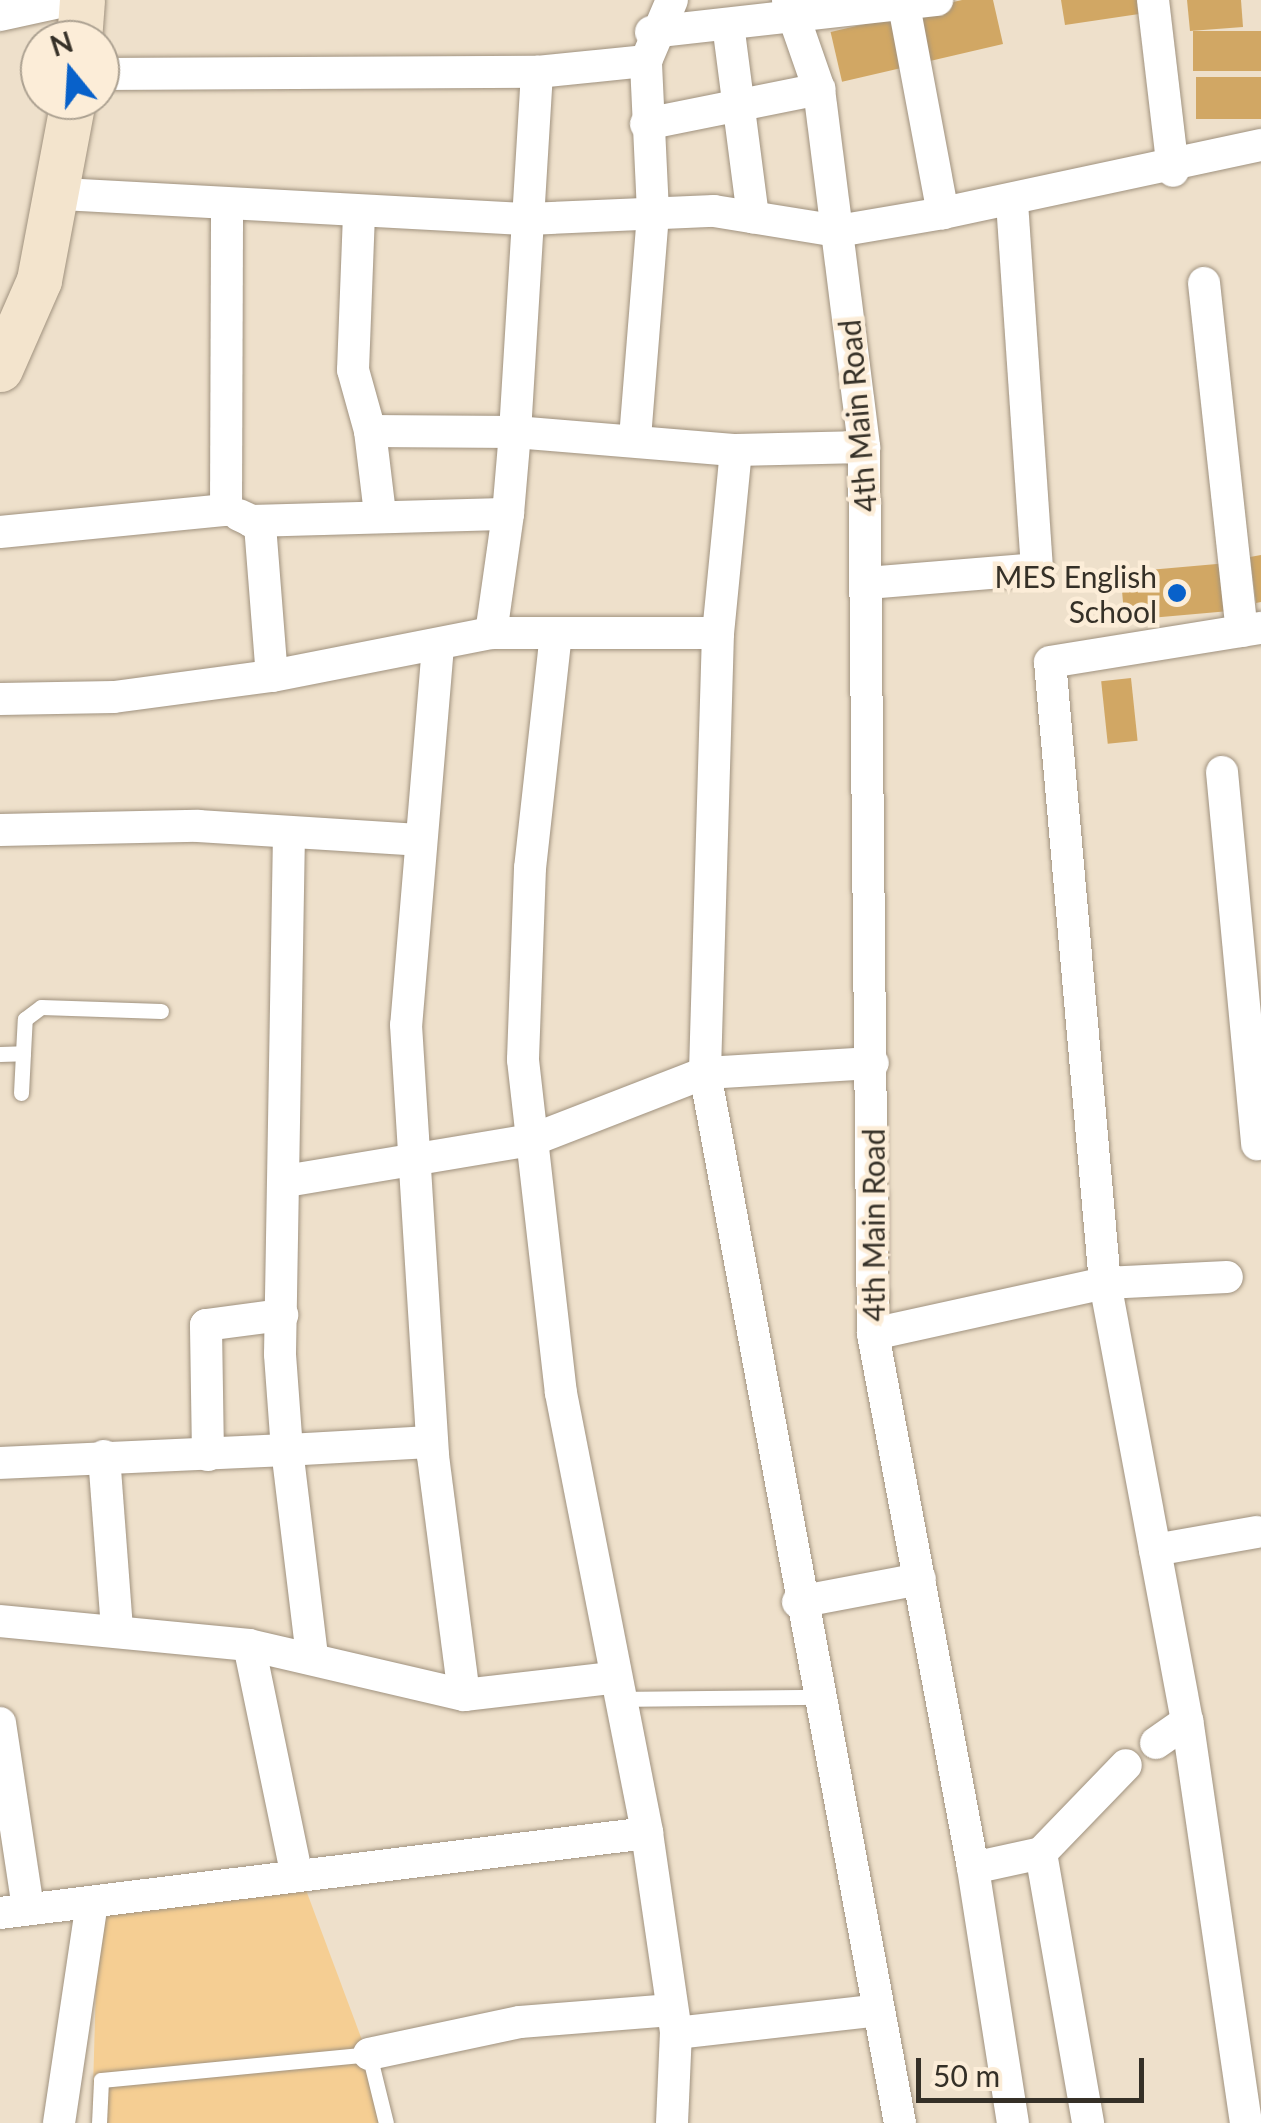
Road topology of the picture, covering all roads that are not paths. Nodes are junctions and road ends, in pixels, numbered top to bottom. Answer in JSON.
{"nodes":[{"id":1,"x":68,"y":0,"type":"edge"},
{"id":2,"x":672,"y":0,"type":"edge"},
{"id":3,"x":938,"y":0,"type":"edge"},
{"id":4,"x":1152,"y":0,"type":"edge"},
{"id":5,"x":904,"y":3,"type":"edge"},
{"id":6,"x":791,"y":9,"type":"edge"},
{"id":7,"x":0,"y":14,"type":"edge"},
{"id":8,"x":728,"y":24,"type":"junction"},
{"id":9,"x":648,"y":46,"type":"junction"},
{"id":10,"x":536,"y":72,"type":"junction"},
{"id":11,"x":120,"y":74,"type":"edge"},
{"id":12,"x":819,"y":89,"type":"junction"},
{"id":13,"x":738,"y":102,"type":"junction"},
{"id":14,"x":71,"y":120,"type":"edge"},
{"id":15,"x":646,"y":124,"type":"junction"},
{"id":16,"x":1261,"y":145,"type":"edge"},
{"id":17,"x":1173,"y":170,"type":"junction"},
{"id":18,"x":62,"y":194,"type":"junction"},
{"id":19,"x":1012,"y":202,"type":"junction"},
{"id":20,"x":227,"y":209,"type":"junction"},
{"id":21,"x":654,"y":212,"type":"junction"},
{"id":22,"x":942,"y":212,"type":"junction"},
{"id":23,"x":360,"y":214,"type":"junction"},
{"id":24,"x":752,"y":217,"type":"junction"},
{"id":25,"x":528,"y":219,"type":"junction"},
{"id":26,"x":838,"y":231,"type":"junction"},
{"id":27,"x":1204,"y":284,"type":"dead end"},
{"id":28,"x":3,"y":352,"type":"edge"},
{"id":29,"x":370,"y":431,"type":"junction"},
{"id":30,"x":515,"y":432,"type":"junction"},
{"id":31,"x":635,"y":438,"type":"junction"},
{"id":32,"x":864,"y":447,"type":"junction"},
{"id":33,"x":736,"y":450,"type":"junction"},
{"id":34,"x":380,"y":514,"type":"junction"},
{"id":35,"x":508,"y":514,"type":"junction"},
{"id":36,"x":239,"y":516,"type":"junction"},
{"id":37,"x":0,"y":532,"type":"edge"},
{"id":38,"x":868,"y":583,"type":"junction"},
{"id":39,"x":1252,"y":629,"type":"edge"},
{"id":40,"x":718,"y":632,"type":"junction"},
{"id":41,"x":491,"y":633,"type":"junction"},
{"id":42,"x":556,"y":634,"type":"junction"},
{"id":43,"x":438,"y":646,"type":"junction"},
{"id":44,"x":272,"y":676,"type":"junction"},
{"id":45,"x":0,"y":699,"type":"edge"},
{"id":46,"x":1222,"y":772,"type":"dead end"},
{"id":47,"x":0,"y":830,"type":"edge"},
{"id":48,"x":290,"y":832,"type":"junction"},
{"id":49,"x":420,"y":840,"type":"junction"},
{"id":50,"x":1250,"y":960,"type":"edge"},
{"id":51,"x":162,"y":1011,"type":"dead end"},
{"id":52,"x":23,"y":1053,"type":"junction"},
{"id":53,"x":0,"y":1054,"type":"edge"},
{"id":54,"x":872,"y":1063,"type":"junction"},
{"id":55,"x":706,"y":1073,"type":"junction"},
{"id":56,"x":21,"y":1093,"type":"dead end"},
{"id":57,"x":532,"y":1140,"type":"junction"},
{"id":58,"x":1257,"y":1144,"type":"dead end"},
{"id":59,"x":415,"y":1158,"type":"junction"},
{"id":60,"x":286,"y":1181,"type":"junction"},
{"id":61,"x":1227,"y":1277,"type":"dead end"},
{"id":62,"x":1105,"y":1283,"type":"junction"},
{"id":63,"x":282,"y":1315,"type":"junction"},
{"id":64,"x":872,"y":1334,"type":"junction"},
{"id":65,"x":432,"y":1442,"type":"junction"},
{"id":66,"x":288,"y":1450,"type":"junction"},
{"id":67,"x":208,"y":1455,"type":"junction"},
{"id":68,"x":104,"y":1456,"type":"junction"},
{"id":69,"x":0,"y":1462,"type":"edge"},
{"id":70,"x":1256,"y":1532,"type":"dead end"},
{"id":71,"x":1154,"y":1550,"type":"junction"},
{"id":72,"x":920,"y":1579,"type":"junction"},
{"id":73,"x":798,"y":1602,"type":"junction"},
{"id":74,"x":0,"y":1621,"type":"edge"},
{"id":75,"x":116,"y":1629,"type":"junction"},
{"id":76,"x":249,"y":1645,"type":"junction"},
{"id":77,"x":312,"y":1656,"type":"junction"},
{"id":78,"x":613,"y":1688,"type":"junction"},
{"id":79,"x":464,"y":1694,"type":"junction"},
{"id":80,"x":816,"y":1698,"type":"junction"},
{"id":81,"x":1187,"y":1722,"type":"junction"},
{"id":82,"x":0,"y":1723,"type":"edge"},
{"id":83,"x":1156,"y":1743,"type":"dead end"},
{"id":84,"x":1126,"y":1764,"type":"dead end"},
{"id":85,"x":647,"y":1833,"type":"junction"},
{"id":86,"x":1041,"y":1854,"type":"junction"},
{"id":87,"x":973,"y":1868,"type":"junction"},
{"id":88,"x":297,"y":1876,"type":"junction"},
{"id":89,"x":92,"y":1902,"type":"junction"},
{"id":90,"x":14,"y":1911,"type":"edge"},
{"id":91,"x":873,"y":2011,"type":"junction"},
{"id":92,"x":674,"y":2021,"type":"junction"},
{"id":93,"x":368,"y":2054,"type":"junction"},
{"id":94,"x":59,"y":2123,"type":"edge"},
{"id":95,"x":100,"y":2123,"type":"edge"},
{"id":96,"x":386,"y":2123,"type":"edge"},
{"id":97,"x":672,"y":2123,"type":"edge"},
{"id":98,"x":900,"y":2123,"type":"edge"},
{"id":99,"x":1013,"y":2123,"type":"edge"},
{"id":100,"x":1088,"y":2123,"type":"edge"},
{"id":101,"x":1246,"y":2123,"type":"edge"}],
"edges":[{"from":1,"to":7,"type":"street"},
{"from":2,"to":9,"type":"street"},
{"from":3,"to":5,"type":"street"},
{"from":4,"to":17,"type":"street"},
{"from":5,"to":6,"type":"street"},
{"from":5,"to":22,"type":"street"},
{"from":6,"to":8,"type":"street"},
{"from":6,"to":12,"type":"street","name":"4th Main Road"},
{"from":8,"to":9,"type":"street"},
{"from":8,"to":13,"type":"street"},
{"from":9,"to":10,"type":"street"},
{"from":9,"to":15,"type":"street"},
{"from":10,"to":11,"type":"street"},
{"from":10,"to":25,"type":"street"},
{"from":12,"to":13,"type":"street"},
{"from":12,"to":26,"type":"street","name":"4th Main Road"},
{"from":13,"to":15,"type":"street"},
{"from":13,"to":24,"type":"street"},
{"from":14,"to":18,"type":"street"},
{"from":15,"to":21,"type":"street"},
{"from":16,"to":17,"type":"street"},
{"from":17,"to":19,"type":"street"},
{"from":18,"to":20,"type":"street"},
{"from":18,"to":28,"type":"street"},
{"from":19,"to":22,"type":"street"},
{"from":19,"to":38,"type":"street"},
{"from":20,"to":23,"type":"street"},
{"from":20,"to":36,"type":"street"},
{"from":21,"to":24,"type":"street"},
{"from":21,"to":25,"type":"street"},
{"from":21,"to":31,"type":"street"},
{"from":22,"to":26,"type":"street"},
{"from":23,"to":25,"type":"street"},
{"from":23,"to":29,"type":"street"},
{"from":24,"to":26,"type":"street"},
{"from":25,"to":30,"type":"street"},
{"from":26,"to":32,"type":"street","name":"4th Main Road"},
{"from":27,"to":39,"type":"street"},
{"from":29,"to":30,"type":"street"},
{"from":29,"to":34,"type":"street"},
{"from":30,"to":31,"type":"street"},
{"from":30,"to":35,"type":"street"},
{"from":31,"to":33,"type":"street"},
{"from":32,"to":33,"type":"street"},
{"from":32,"to":38,"type":"street","name":"4th Main Road"},
{"from":33,"to":40,"type":"street"},
{"from":34,"to":35,"type":"street"},
{"from":34,"to":36,"type":"street"},
{"from":35,"to":41,"type":"street"},
{"from":36,"to":37,"type":"street"},
{"from":36,"to":44,"type":"street"},
{"from":38,"to":54,"type":"street","name":"4th Main Road"},
{"from":39,"to":62,"type":"street"},
{"from":40,"to":42,"type":"street"},
{"from":40,"to":55,"type":"street"},
{"from":41,"to":42,"type":"street"},
{"from":41,"to":43,"type":"street"},
{"from":42,"to":57,"type":"street"},
{"from":43,"to":44,"type":"street"},
{"from":43,"to":49,"type":"street"},
{"from":44,"to":45,"type":"street"},
{"from":46,"to":50,"type":"street"},
{"from":47,"to":48,"type":"street"},
{"from":48,"to":49,"type":"street"},
{"from":48,"to":60,"type":"street"},
{"from":49,"to":59,"type":"street"},
{"from":50,"to":58,"type":"street"},
{"from":51,"to":52,"type":"lane"},
{"from":52,"to":53,"type":"lane"},
{"from":52,"to":56,"type":"lane"},
{"from":54,"to":55,"type":"street"},
{"from":54,"to":64,"type":"street","name":"4th Main Road"},
{"from":55,"to":57,"type":"street"},
{"from":55,"to":73,"type":"street"},
{"from":57,"to":59,"type":"street"},
{"from":57,"to":78,"type":"street"},
{"from":59,"to":60,"type":"street"},
{"from":59,"to":65,"type":"street"},
{"from":60,"to":63,"type":"street"},
{"from":61,"to":62,"type":"street"},
{"from":62,"to":64,"type":"street"},
{"from":62,"to":71,"type":"street"},
{"from":63,"to":66,"type":"street"},
{"from":63,"to":67,"type":"street"},
{"from":64,"to":72,"type":"street","name":"4th Main Road"},
{"from":65,"to":66,"type":"street"},
{"from":65,"to":79,"type":"street"},
{"from":66,"to":67,"type":"street"},
{"from":66,"to":77,"type":"street"},
{"from":67,"to":68,"type":"street"},
{"from":68,"to":69,"type":"street"},
{"from":68,"to":75,"type":"street"},
{"from":70,"to":71,"type":"street"},
{"from":71,"to":81,"type":"street"},
{"from":72,"to":73,"type":"street"},
{"from":72,"to":87,"type":"street","name":"4th Main Road"},
{"from":73,"to":80,"type":"street"},
{"from":74,"to":75,"type":"street"},
{"from":75,"to":76,"type":"street"},
{"from":76,"to":77,"type":"street"},
{"from":76,"to":88,"type":"street"},
{"from":77,"to":79,"type":"street"},
{"from":78,"to":79,"type":"street"},
{"from":78,"to":80,"type":"lane"},
{"from":78,"to":85,"type":"street"},
{"from":80,"to":91,"type":"street"},
{"from":81,"to":83,"type":"street"},
{"from":81,"to":101,"type":"street"},
{"from":82,"to":90,"type":"street"},
{"from":84,"to":86,"type":"street"},
{"from":85,"to":88,"type":"street"},
{"from":85,"to":92,"type":"street"},
{"from":86,"to":87,"type":"street"},
{"from":86,"to":100,"type":"street"},
{"from":87,"to":99,"type":"street","name":"4th Main Road"},
{"from":88,"to":89,"type":"street"},
{"from":89,"to":90,"type":"street"},
{"from":89,"to":94,"type":"street"},
{"from":91,"to":92,"type":"street"},
{"from":91,"to":98,"type":"street"},
{"from":92,"to":93,"type":"street"},
{"from":92,"to":97,"type":"street"},
{"from":93,"to":95,"type":"lane"},
{"from":93,"to":96,"type":"lane"}]}
